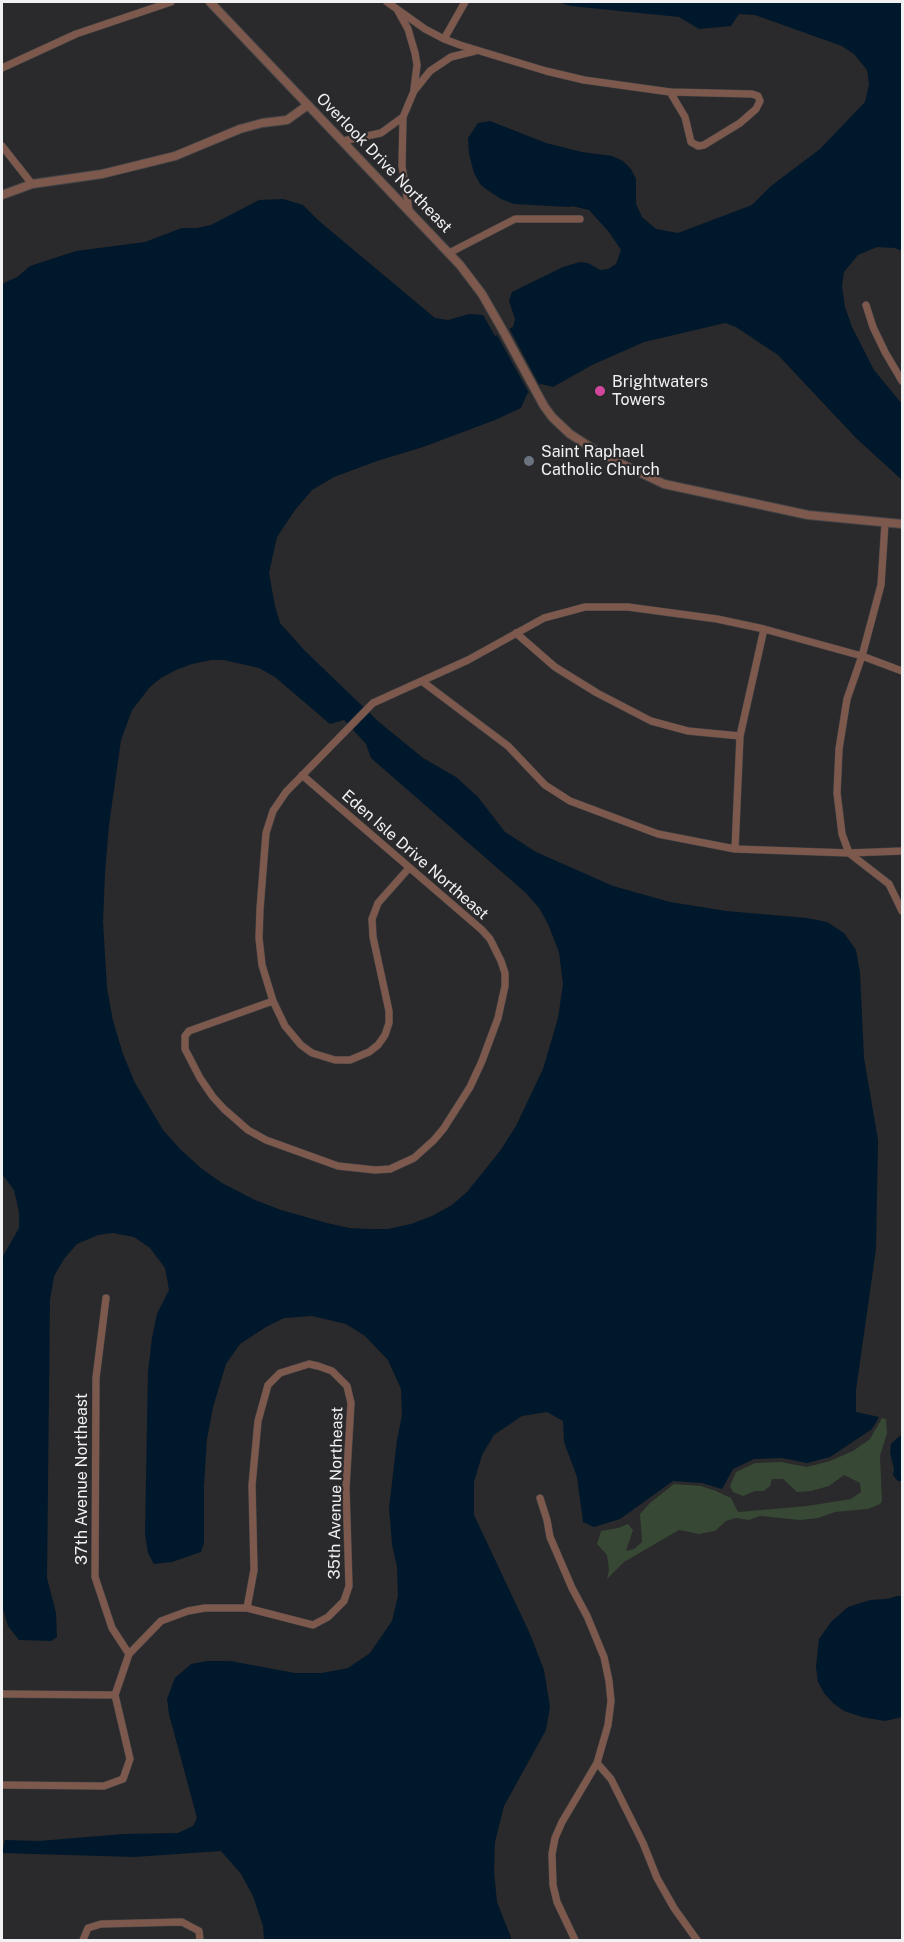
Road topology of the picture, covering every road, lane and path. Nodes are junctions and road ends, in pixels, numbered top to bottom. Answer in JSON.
{"nodes":[{"id":1,"x":171,"y":2,"type":"edge"},
{"id":2,"x":210,"y":2,"type":"edge"},
{"id":3,"x":387,"y":2,"type":"edge"},
{"id":4,"x":465,"y":2,"type":"edge"},
{"id":5,"x":398,"y":9,"type":"junction"},
{"id":6,"x":444,"y":39,"type":"junction"},
{"id":7,"x":480,"y":51,"type":"junction"},
{"id":8,"x":2,"y":68,"type":"edge"},
{"id":9,"x":414,"y":91,"type":"junction"},
{"id":10,"x":670,"y":92,"type":"junction"},
{"id":11,"x":308,"y":105,"type":"junction"},
{"id":12,"x":403,"y":117,"type":"junction"},
{"id":13,"x":343,"y":141,"type":"junction"},
{"id":14,"x":2,"y":146,"type":"edge"},
{"id":15,"x":32,"y":184,"type":"junction"},
{"id":16,"x":2,"y":195,"type":"edge"},
{"id":17,"x":409,"y":210,"type":"junction"},
{"id":18,"x":580,"y":219,"type":"dead end"},
{"id":19,"x":449,"y":253,"type":"junction"},
{"id":20,"x":866,"y":305,"type":"dead end"},
{"id":21,"x":903,"y":381,"type":"edge"},
{"id":22,"x":885,"y":523,"type":"junction"},
{"id":23,"x":903,"y":524,"type":"edge"},
{"id":24,"x":764,"y":629,"type":"junction"},
{"id":25,"x":516,"y":633,"type":"junction"},
{"id":26,"x":862,"y":656,"type":"junction"},
{"id":27,"x":903,"y":670,"type":"edge"},
{"id":28,"x":423,"y":682,"type":"junction"},
{"id":29,"x":740,"y":736,"type":"junction"},
{"id":30,"x":302,"y":776,"type":"junction"},
{"id":31,"x":735,"y":849,"type":"junction"},
{"id":32,"x":903,"y":851,"type":"edge"},
{"id":33,"x":849,"y":853,"type":"junction"},
{"id":34,"x":409,"y":868,"type":"junction"},
{"id":35,"x":903,"y":911,"type":"edge"},
{"id":36,"x":273,"y":1001,"type":"junction"},
{"id":37,"x":106,"y":1298,"type":"dead end"},
{"id":38,"x":540,"y":1498,"type":"dead end"},
{"id":39,"x":247,"y":1608,"type":"junction"},
{"id":40,"x":129,"y":1654,"type":"junction"},
{"id":41,"x":2,"y":1694,"type":"edge"},
{"id":42,"x":116,"y":1695,"type":"junction"},
{"id":43,"x":597,"y":1763,"type":"junction"},
{"id":44,"x":2,"y":1785,"type":"edge"},
{"id":45,"x":83,"y":1941,"type":"edge"},
{"id":46,"x":201,"y":1941,"type":"edge"},
{"id":47,"x":575,"y":1941,"type":"edge"},
{"id":48,"x":697,"y":1941,"type":"edge"}],
"edges":[{"from":1,"to":8,"type":"street"},
{"from":2,"to":11,"type":"street","name":"Overlook Drive Northeast"},
{"from":3,"to":5,"type":"street"},
{"from":4,"to":6,"type":"street"},
{"from":5,"to":6,"type":"street"},
{"from":5,"to":9,"type":"street"},
{"from":6,"to":7,"type":"street"},
{"from":7,"to":9,"type":"street"},
{"from":7,"to":10,"type":"street"},
{"from":9,"to":12,"type":"street"},
{"from":10,"to":10,"type":"street"},
{"from":11,"to":13,"type":"street","name":"Overlook Drive Northeast"},
{"from":11,"to":15,"type":"street"},
{"from":12,"to":13,"type":"street"},
{"from":12,"to":17,"type":"street"},
{"from":13,"to":17,"type":"street","name":"Overlook Drive Northeast"},
{"from":14,"to":15,"type":"street"},
{"from":15,"to":16,"type":"street"},
{"from":17,"to":19,"type":"street","name":"Overlook Drive Northeast"},
{"from":18,"to":19,"type":"street"},
{"from":19,"to":22,"type":"street","name":"Overlook Drive Northeast"},
{"from":20,"to":21,"type":"street"},
{"from":22,"to":23,"type":"street","name":"Overlook Drive Northeast"},
{"from":22,"to":26,"type":"street"},
{"from":24,"to":25,"type":"street"},
{"from":24,"to":26,"type":"street"},
{"from":24,"to":29,"type":"street"},
{"from":25,"to":28,"type":"street"},
{"from":25,"to":29,"type":"street"},
{"from":26,"to":27,"type":"street"},
{"from":26,"to":33,"type":"street"},
{"from":28,"to":30,"type":"street"},
{"from":28,"to":31,"type":"street"},
{"from":29,"to":31,"type":"street"},
{"from":30,"to":34,"type":"street","name":"Eden Isle Drive Northeast"},
{"from":30,"to":36,"type":"street"},
{"from":31,"to":33,"type":"street"},
{"from":32,"to":33,"type":"street"},
{"from":33,"to":35,"type":"street"},
{"from":34,"to":36,"type":"street"},
{"from":34,"to":36,"type":"street","name":"Eden Isle Drive Northeast"},
{"from":37,"to":40,"type":"street","name":"37th Avenue Northeast"},
{"from":38,"to":43,"type":"street"},
{"from":39,"to":39,"type":"street","name":"35th Avenue Northeast"},
{"from":39,"to":40,"type":"street"},
{"from":40,"to":42,"type":"street"},
{"from":41,"to":42,"type":"street"},
{"from":42,"to":44,"type":"street"},
{"from":43,"to":47,"type":"street"},
{"from":43,"to":48,"type":"street"},
{"from":45,"to":46,"type":"street"}]}
